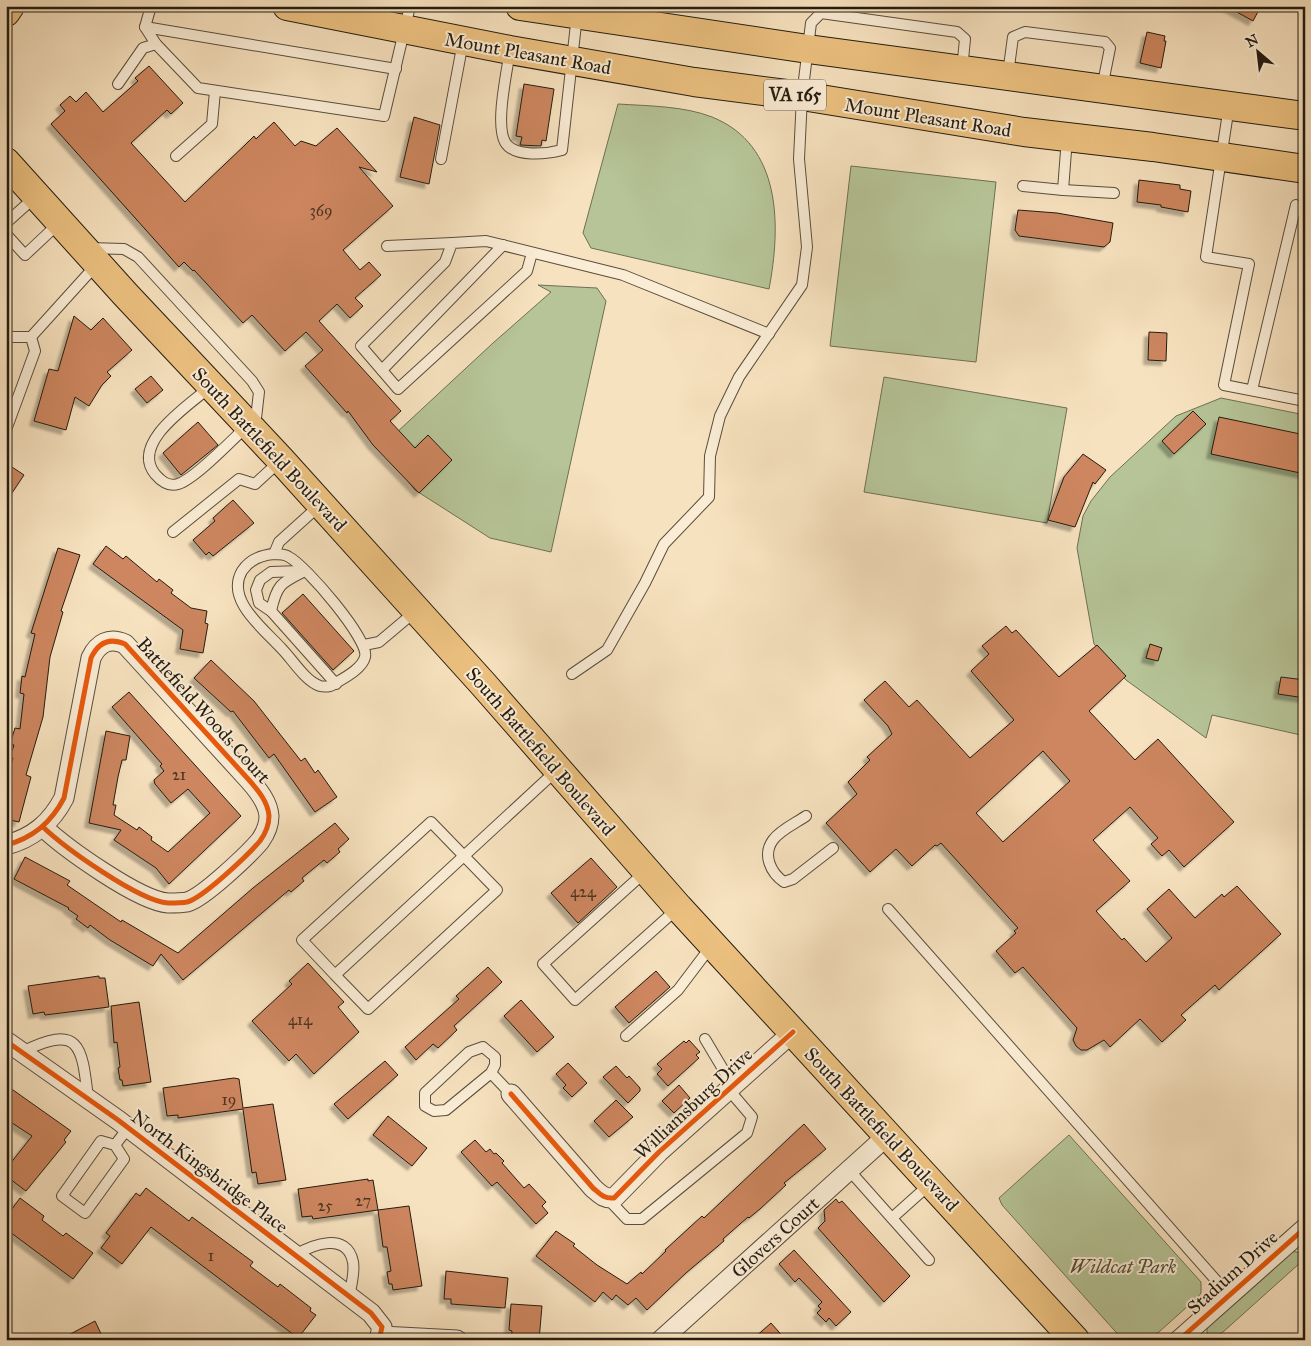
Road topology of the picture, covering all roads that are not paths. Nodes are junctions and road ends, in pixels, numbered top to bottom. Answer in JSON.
{"nodes":[{"id":1,"x":10,"y":6,"type":"edge"},
{"id":2,"x":150,"y":6,"type":"edge"},
{"id":3,"x":287,"y":6,"type":"edge"},
{"id":4,"x":520,"y":6,"type":"edge"},
{"id":5,"x":6,"y":12,"type":"edge"},
{"id":6,"x":577,"y":14,"type":"junction"},
{"id":7,"x":408,"y":18,"type":"edge"},
{"id":8,"x":145,"y":27,"type":"junction"},
{"id":9,"x":463,"y":41,"type":"junction"},
{"id":10,"x":156,"y":44,"type":"junction"},
{"id":11,"x":808,"y":49,"type":"junction"},
{"id":12,"x":510,"y":50,"type":"junction"},
{"id":13,"x":574,"y":61,"type":"junction"},
{"id":14,"x":396,"y":69,"type":"junction"},
{"id":15,"x":962,"y":70,"type":"junction"},
{"id":16,"x":1008,"y":76,"type":"junction"},
{"id":17,"x":118,"y":84,"type":"dead end"},
{"id":18,"x":1102,"y":89,"type":"junction"},
{"id":19,"x":216,"y":91,"type":"junction"},
{"id":20,"x":802,"y":96,"type":"junction"},
{"id":21,"x":1229,"y":106,"type":"junction"},
{"id":22,"x":1305,"y":116,"type":"edge"},
{"id":23,"x":1068,"y":137,"type":"junction"},
{"id":24,"x":176,"y":156,"type":"dead end"},
{"id":25,"x":1222,"y":157,"type":"junction"},
{"id":26,"x":441,"y":159,"type":"dead end"},
{"id":27,"x":6,"y":162,"type":"edge"},
{"id":28,"x":1305,"y":169,"type":"edge"},
{"id":29,"x":1023,"y":186,"type":"dead end"},
{"id":30,"x":1063,"y":190,"type":"junction"},
{"id":31,"x":1114,"y":193,"type":"dead end"},
{"id":32,"x":37,"y":196,"type":"junction"},
{"id":33,"x":1296,"y":205,"type":"dead end"},
{"id":34,"x":60,"y":222,"type":"junction"},
{"id":35,"x":6,"y":223,"type":"edge"},
{"id":36,"x":6,"y":234,"type":"edge"},
{"id":37,"x":452,"y":243,"type":"junction"},
{"id":38,"x":503,"y":245,"type":"junction"},
{"id":39,"x":387,"y":246,"type":"dead end"},
{"id":40,"x":532,"y":253,"type":"junction"},
{"id":41,"x":91,"y":256,"type":"junction"},
{"id":42,"x":769,"y":334,"type":"junction"},
{"id":43,"x":6,"y":337,"type":"edge"},
{"id":44,"x":31,"y":337,"type":"junction"},
{"id":45,"x":382,"y":370,"type":"junction"},
{"id":46,"x":212,"y":386,"type":"junction"},
{"id":47,"x":1252,"y":390,"type":"junction"},
{"id":48,"x":1305,"y":401,"type":"edge"},
{"id":49,"x":251,"y":427,"type":"junction"},
{"id":50,"x":6,"y":430,"type":"edge"},
{"id":51,"x":281,"y":460,"type":"junction"},
{"id":52,"x":321,"y":504,"type":"junction"},
{"id":53,"x":173,"y":532,"type":"dead end"},
{"id":54,"x":274,"y":554,"type":"junction"},
{"id":55,"x":305,"y":571,"type":"junction"},
{"id":56,"x":417,"y":610,"type":"junction"},
{"id":57,"x":271,"y":611,"type":"junction"},
{"id":58,"x":364,"y":645,"type":"junction"},
{"id":59,"x":572,"y":674,"type":"dead end"},
{"id":60,"x":336,"y":684,"type":"junction"},
{"id":61,"x":558,"y":770,"type":"junction"},
{"id":62,"x":806,"y":816,"type":"dead end"},
{"id":63,"x":43,"y":827,"type":"junction"},
{"id":64,"x":6,"y":845,"type":"edge"},
{"id":65,"x":834,"y":848,"type":"dead end"},
{"id":66,"x":464,"y":856,"type":"junction"},
{"id":67,"x":646,"y":871,"type":"junction"},
{"id":68,"x":678,"y":907,"type":"junction"},
{"id":69,"x":888,"y":909,"type":"dead end"},
{"id":70,"x":712,"y":944,"type":"junction"},
{"id":71,"x":336,"y":975,"type":"junction"},
{"id":72,"x":792,"y":1032,"type":"junction"},
{"id":73,"x":626,"y":1036,"type":"dead end"},
{"id":74,"x":705,"y":1039,"type":"dead end"},
{"id":75,"x":6,"y":1041,"type":"edge"},
{"id":76,"x":22,"y":1052,"type":"junction"},
{"id":77,"x":491,"y":1073,"type":"junction"},
{"id":78,"x":731,"y":1088,"type":"junction"},
{"id":79,"x":511,"y":1094,"type":"joint"},
{"id":80,"x":88,"y":1098,"type":"junction"},
{"id":81,"x":128,"y":1128,"type":"junction"},
{"id":82,"x":888,"y":1135,"type":"junction"},
{"id":83,"x":115,"y":1146,"type":"junction"},
{"id":84,"x":849,"y":1170,"type":"junction"},
{"id":85,"x":932,"y":1182,"type":"junction"},
{"id":86,"x":608,"y":1199,"type":"junction"},
{"id":87,"x":892,"y":1218,"type":"junction"},
{"id":88,"x":1302,"y":1235,"type":"edge"},
{"id":89,"x":294,"y":1255,"type":"junction"},
{"id":90,"x":928,"y":1260,"type":"dead end"},
{"id":91,"x":1229,"y":1294,"type":"junction"},
{"id":92,"x":349,"y":1296,"type":"junction"},
{"id":93,"x":1190,"y":1336,"type":"edge"},
{"id":94,"x":380,"y":1338,"type":"edge"},
{"id":95,"x":457,"y":1340,"type":"edge"},
{"id":96,"x":661,"y":1340,"type":"edge"},
{"id":97,"x":1075,"y":1340,"type":"edge"}],
"edges":[{"from":1,"to":5,"type":"main road"},
{"from":2,"to":8,"type":"lane"},
{"from":3,"to":7,"type":"main road","name":"Mount Pleasant Road","number":"VA 165"},
{"from":4,"to":6,"type":"main road","number":"VA 165"},
{"from":6,"to":11,"type":"main road","number":"VA 165"},
{"from":6,"to":13,"type":"lane"},
{"from":7,"to":9,"type":"main road","name":"Mount Pleasant Road","number":"VA 165"},
{"from":7,"to":14,"type":"lane"},
{"from":8,"to":10,"type":"lane"},
{"from":8,"to":14,"type":"lane"},
{"from":9,"to":12,"type":"main road","name":"Mount Pleasant Road","number":"VA 165"},
{"from":9,"to":26,"type":"lane"},
{"from":10,"to":17,"type":"lane"},
{"from":10,"to":19,"type":"lane"},
{"from":11,"to":15,"type":"main road","number":"VA 165"},
{"from":11,"to":15,"type":"lane"},
{"from":11,"to":20,"type":"lane"},
{"from":12,"to":13,"type":"main road","name":"Mount Pleasant Road","number":"VA 165"},
{"from":12,"to":13,"type":"lane"},
{"from":13,"to":20,"type":"main road","name":"Mount Pleasant Road","number":"VA 165"},
{"from":14,"to":19,"type":"lane"},
{"from":15,"to":16,"type":"main road","number":"VA 165"},
{"from":16,"to":18,"type":"main road","number":"VA 165"},
{"from":16,"to":18,"type":"lane"},
{"from":18,"to":21,"type":"main road","number":"VA 165"},
{"from":19,"to":24,"type":"lane"},
{"from":20,"to":23,"type":"main road","name":"Mount Pleasant Road","number":"VA 165"},
{"from":20,"to":42,"type":"lane"},
{"from":21,"to":22,"type":"main road","number":"VA 165"},
{"from":21,"to":25,"type":"lane"},
{"from":23,"to":25,"type":"main road","name":"Mount Pleasant Road","number":"VA 165"},
{"from":23,"to":30,"type":"lane"},
{"from":25,"to":28,"type":"main road","name":"Mount Pleasant Road","number":"VA 165"},
{"from":25,"to":47,"type":"lane"},
{"from":27,"to":32,"type":"main road","name":"South Battlefield Boulevard"},
{"from":29,"to":30,"type":"lane"},
{"from":30,"to":31,"type":"lane"},
{"from":32,"to":34,"type":"main road","name":"South Battlefield Boulevard"},
{"from":32,"to":35,"type":"lane"},
{"from":33,"to":47,"type":"lane"},
{"from":34,"to":36,"type":"lane"},
{"from":34,"to":41,"type":"main road","name":"South Battlefield Boulevard"},
{"from":37,"to":38,"type":"lane"},
{"from":37,"to":39,"type":"lane"},
{"from":37,"to":45,"type":"lane"},
{"from":38,"to":40,"type":"lane"},
{"from":38,"to":45,"type":"lane"},
{"from":40,"to":42,"type":"lane"},
{"from":40,"to":45,"type":"lane"},
{"from":41,"to":44,"type":"lane"},
{"from":41,"to":46,"type":"main road","name":"South Battlefield Boulevard"},
{"from":41,"to":49,"type":"lane"},
{"from":42,"to":59,"type":"lane"},
{"from":43,"to":44,"type":"lane"},
{"from":44,"to":50,"type":"lane"},
{"from":46,"to":49,"type":"main road","name":"South Battlefield Boulevard"},
{"from":46,"to":49,"type":"lane"},
{"from":47,"to":48,"type":"lane"},
{"from":49,"to":51,"type":"main road","name":"South Battlefield Boulevard"},
{"from":51,"to":52,"type":"main road","name":"South Battlefield Boulevard"},
{"from":51,"to":53,"type":"lane"},
{"from":52,"to":54,"type":"lane"},
{"from":52,"to":56,"type":"main road","name":"South Battlefield Boulevard"},
{"from":54,"to":55,"type":"lane"},
{"from":54,"to":60,"type":"lane"},
{"from":55,"to":57,"type":"lane"},
{"from":55,"to":57,"type":"lane"},
{"from":55,"to":58,"type":"lane"},
{"from":56,"to":58,"type":"lane"},
{"from":56,"to":61,"type":"main road","name":"South Battlefield Boulevard"},
{"from":57,"to":60,"type":"lane"},
{"from":58,"to":60,"type":"lane"},
{"from":61,"to":66,"type":"lane"},
{"from":61,"to":67,"type":"main road","name":"South Battlefield Boulevard"},
{"from":62,"to":65,"type":"lane"},
{"from":63,"to":63,"type":"street","name":"Battlefield Woods Court"},
{"from":63,"to":64,"type":"street","name":"Battlefield Woods Court"},
{"from":66,"to":71,"type":"lane"},
{"from":66,"to":71,"type":"lane"},
{"from":66,"to":71,"type":"lane"},
{"from":67,"to":68,"type":"main road","name":"South Battlefield Boulevard"},
{"from":67,"to":68,"type":"lane"},
{"from":68,"to":70,"type":"main road","name":"South Battlefield Boulevard"},
{"from":69,"to":91,"type":"lane"},
{"from":70,"to":72,"type":"main road","name":"South Battlefield Boulevard"},
{"from":70,"to":73,"type":"lane"},
{"from":72,"to":78,"type":"street","name":"Williamsburg Drive"},
{"from":72,"to":82,"type":"main road","name":"South Battlefield Boulevard"},
{"from":74,"to":78,"type":"lane"},
{"from":75,"to":76,"type":"street","name":"North Kingsbridge Place"},
{"from":76,"to":80,"type":"street","name":"North Kingsbridge Place"},
{"from":76,"to":80,"type":"lane"},
{"from":77,"to":77,"type":"lane"},
{"from":77,"to":79,"type":"lane"},
{"from":78,"to":86,"type":"street","name":"Williamsburg Drive"},
{"from":78,"to":86,"type":"lane"},
{"from":79,"to":86,"type":"street"},
{"from":80,"to":81,"type":"street","name":"North Kingsbridge Place"},
{"from":81,"to":83,"type":"lane"},
{"from":81,"to":89,"type":"street","name":"North Kingsbridge Place"},
{"from":82,"to":84,"type":"street","name":"Glovers Court"},
{"from":82,"to":85,"type":"main road","name":"South Battlefield Boulevard"},
{"from":83,"to":83,"type":"lane"},
{"from":84,"to":87,"type":"lane"},
{"from":84,"to":96,"type":"street","name":"Glovers Court"},
{"from":85,"to":87,"type":"lane"},
{"from":85,"to":97,"type":"main road","name":"South Battlefield Boulevard"},
{"from":87,"to":90,"type":"lane"},
{"from":88,"to":91,"type":"street","name":"Stadium Drive"},
{"from":89,"to":92,"type":"street","name":"North Kingsbridge Place"},
{"from":89,"to":92,"type":"lane"},
{"from":91,"to":93,"type":"street","name":"Stadium Drive"},
{"from":92,"to":94,"type":"street","name":"North Kingsbridge Place"},
{"from":94,"to":95,"type":"street","name":"North Kingsbridge Place"}]}
